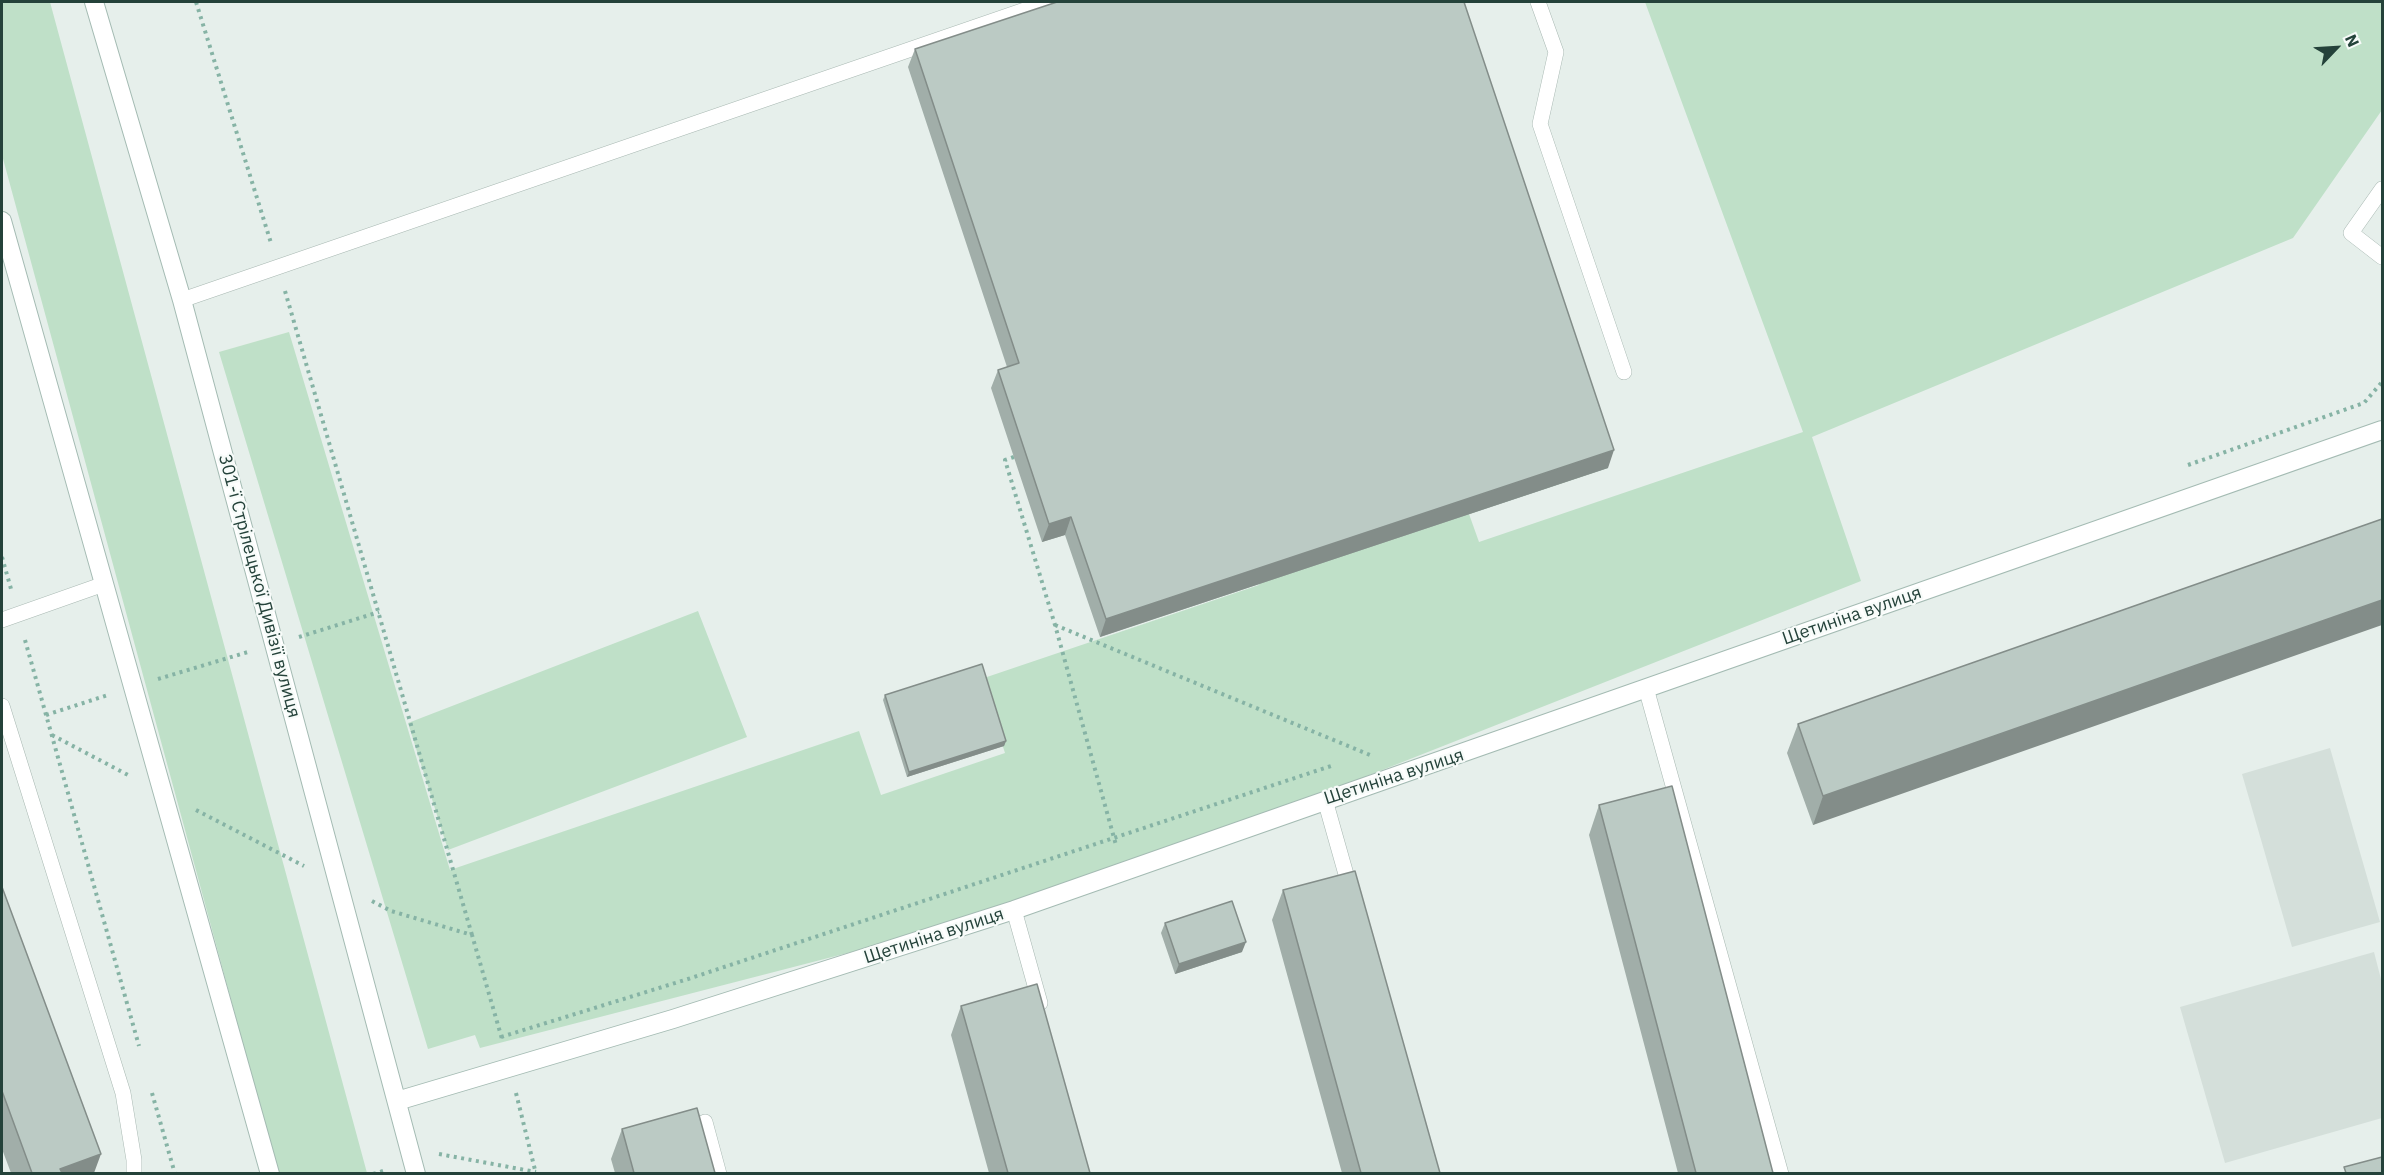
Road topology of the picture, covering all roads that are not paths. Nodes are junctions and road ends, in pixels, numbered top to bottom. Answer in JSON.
{"nodes":[{"id":1,"x":94,"y":2,"type":"edge"},
{"id":2,"x":1048,"y":2,"type":"edge"},
{"id":3,"x":1538,"y":2,"type":"edge"},
{"id":4,"x":2382,"y":189,"type":"edge"},
{"id":5,"x":2,"y":221,"type":"edge"},
{"id":6,"x":2382,"y":257,"type":"edge"},
{"id":7,"x":7,"y":260,"type":"edge"},
{"id":8,"x":182,"y":300,"type":"junction"},
{"id":9,"x":1624,"y":372,"type":"dead end"},
{"id":10,"x":2382,"y":430,"type":"edge"},
{"id":11,"x":104,"y":584,"type":"junction"},
{"id":12,"x":2,"y":620,"type":"edge"},
{"id":13,"x":1646,"y":688,"type":"junction"},
{"id":14,"x":2,"y":706,"type":"edge"},
{"id":15,"x":1325,"y":800,"type":"junction"},
{"id":16,"x":1353,"y":902,"type":"edge"},
{"id":17,"x":1014,"y":910,"type":"junction"},
{"id":18,"x":1043,"y":1013,"type":"edge"},
{"id":19,"x":397,"y":1101,"type":"junction"},
{"id":20,"x":705,"y":1122,"type":"dead end"},
{"id":21,"x":414,"y":1168,"type":"edge"},
{"id":22,"x":134,"y":1173,"type":"edge"},
{"id":23,"x":270,"y":1173,"type":"edge"},
{"id":24,"x":719,"y":1173,"type":"edge"},
{"id":25,"x":1781,"y":1173,"type":"edge"}],
"edges":[{"from":1,"to":8,"type":"street","name":"301-ї Стрілецької Дивізії вулиця"},
{"from":2,"to":8,"type":"lane"},
{"from":3,"to":9,"type":"lane"},
{"from":4,"to":6,"type":"lane"},
{"from":5,"to":7,"type":"street"},
{"from":7,"to":11,"type":"street"},
{"from":8,"to":19,"type":"street","name":"301-ї Стрілецької Дивізії вулиця"},
{"from":10,"to":13,"type":"street","name":"Щетиніна вулиця"},
{"from":11,"to":12,"type":"lane"},
{"from":11,"to":23,"type":"street"},
{"from":13,"to":15,"type":"street","name":"Щетиніна вулиця"},
{"from":13,"to":25,"type":"lane"},
{"from":14,"to":22,"type":"lane"},
{"from":15,"to":16,"type":"lane"},
{"from":15,"to":17,"type":"street","name":"Щетиніна вулиця"},
{"from":17,"to":18,"type":"lane"},
{"from":17,"to":19,"type":"street","name":"Щетиніна вулиця"},
{"from":19,"to":21,"type":"street","name":"301-ї Стрілецької Дивізії вулиця"},
{"from":20,"to":24,"type":"lane"}]}
